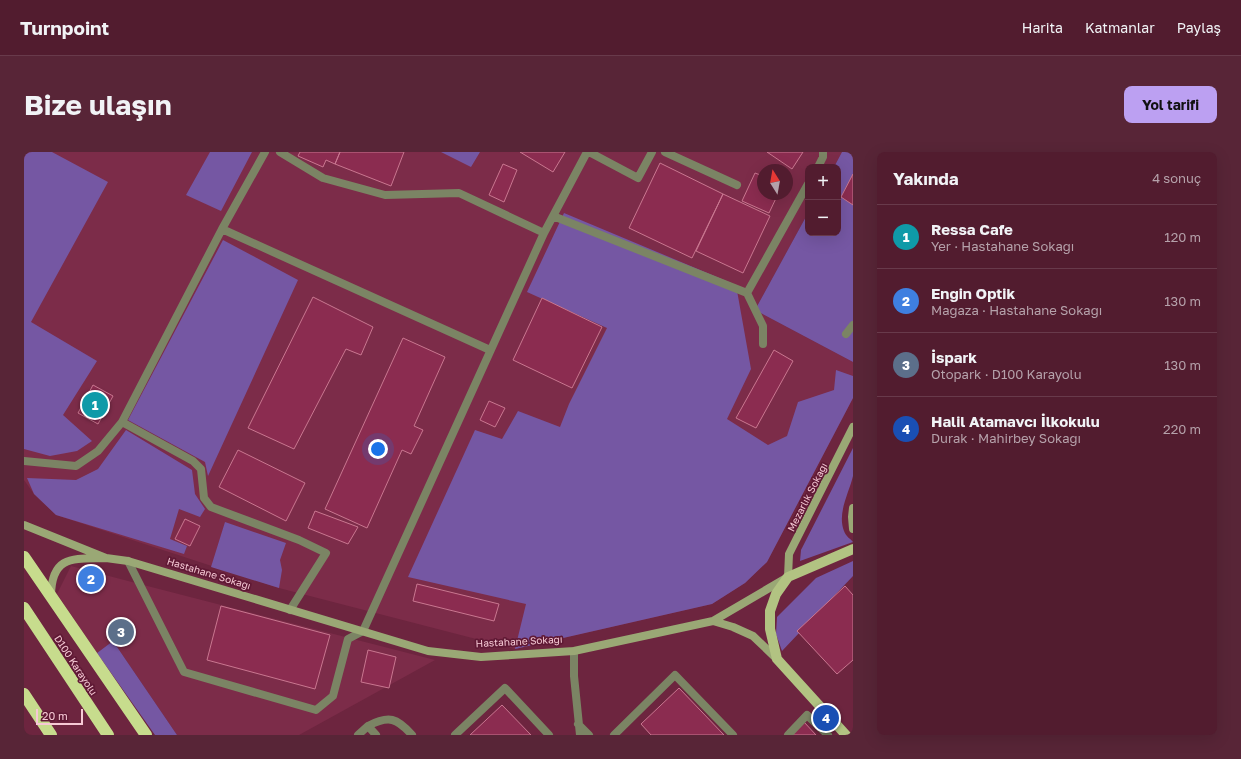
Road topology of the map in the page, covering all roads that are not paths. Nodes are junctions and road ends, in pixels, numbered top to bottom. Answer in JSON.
{"nodes":[{"id":1,"x":265,"y":152,"type":"edge"},
{"id":2,"x":280,"y":152,"type":"edge"},
{"id":3,"x":588,"y":152,"type":"edge"},
{"id":4,"x":652,"y":152,"type":"edge"},
{"id":5,"x":665,"y":152,"type":"edge"},
{"id":6,"x":823,"y":152,"type":"edge"},
{"id":7,"x":820,"y":164,"type":"edge"},
{"id":8,"x":737,"y":185,"type":"dead end"},
{"id":9,"x":805,"y":189,"type":"edge"},
{"id":10,"x":553,"y":216,"type":"junction"},
{"id":11,"x":222,"y":229,"type":"junction"},
{"id":12,"x":544,"y":233,"type":"junction"},
{"id":13,"x":747,"y":293,"type":"junction"},
{"id":14,"x":853,"y":324,"type":"edge"},
{"id":15,"x":846,"y":334,"type":"dead end"},
{"id":16,"x":763,"y":344,"type":"dead end"},
{"id":17,"x":490,"y":350,"type":"junction"},
{"id":18,"x":122,"y":422,"type":"junction"},
{"id":19,"x":853,"y":427,"type":"edge"},
{"id":20,"x":24,"y":461,"type":"edge"},
{"id":21,"x":853,"y":508,"type":"edge"},
{"id":22,"x":24,"y":525,"type":"edge"},
{"id":23,"x":853,"y":528,"type":"edge"},
{"id":24,"x":853,"y":549,"type":"edge"},
{"id":25,"x":24,"y":557,"type":"edge"},
{"id":26,"x":106,"y":558,"type":"junction"},
{"id":27,"x":128,"y":561,"type":"junction"},
{"id":28,"x":788,"y":577,"type":"junction"},
{"id":29,"x":51,"y":596,"type":"junction"},
{"id":30,"x":24,"y":608,"type":"edge"},
{"id":31,"x":290,"y":610,"type":"junction"},
{"id":32,"x":713,"y":621,"type":"junction"},
{"id":33,"x":362,"y":631,"type":"junction"},
{"id":34,"x":574,"y":650,"type":"junction"},
{"id":35,"x":777,"y":659,"type":"junction"},
{"id":36,"x":24,"y":694,"type":"edge"},
{"id":37,"x":578,"y":724,"type":"junction"},
{"id":38,"x":368,"y":726,"type":"junction"},
{"id":39,"x":51,"y":735,"type":"edge"},
{"id":40,"x":108,"y":735,"type":"edge"},
{"id":41,"x":146,"y":735,"type":"edge"},
{"id":42,"x":358,"y":735,"type":"edge"},
{"id":43,"x":376,"y":735,"type":"edge"},
{"id":44,"x":412,"y":735,"type":"edge"},
{"id":45,"x":455,"y":735,"type":"edge"},
{"id":46,"x":549,"y":735,"type":"edge"},
{"id":47,"x":580,"y":735,"type":"edge"},
{"id":48,"x":589,"y":735,"type":"edge"},
{"id":49,"x":614,"y":735,"type":"edge"},
{"id":50,"x":732,"y":735,"type":"edge"},
{"id":51,"x":788,"y":735,"type":"edge"},
{"id":52,"x":828,"y":735,"type":"edge"},
{"id":53,"x":846,"y":735,"type":"edge"}],
"edges":[{"from":1,"to":11,"type":"lane"},
{"from":2,"to":12,"type":"lane"},
{"from":3,"to":4,"type":"lane"},
{"from":3,"to":10,"type":"lane"},
{"from":5,"to":8,"type":"lane"},
{"from":6,"to":7,"type":"lane"},
{"from":9,"to":13,"type":"lane"},
{"from":10,"to":12,"type":"lane"},
{"from":10,"to":13,"type":"lane"},
{"from":11,"to":17,"type":"lane"},
{"from":11,"to":18,"type":"lane"},
{"from":12,"to":17,"type":"lane"},
{"from":13,"to":16,"type":"lane"},
{"from":14,"to":15,"type":"lane"},
{"from":17,"to":33,"type":"lane"},
{"from":18,"to":20,"type":"lane"},
{"from":18,"to":31,"type":"lane"},
{"from":19,"to":28,"type":"street","name":"Mezarlık Sokağı"},
{"from":21,"to":23,"type":"street"},
{"from":22,"to":26,"type":"street","name":"Hastahane Sokağı"},
{"from":24,"to":28,"type":"main road","name":"Hastahane Sokağı"},
{"from":25,"to":29,"type":"highway"},
{"from":26,"to":27,"type":"street","name":"Hastahane Sokağı"},
{"from":26,"to":29,"type":"street","name":"Hastahane Sokağı"},
{"from":27,"to":31,"type":"street","name":"Hastahane Sokağı"},
{"from":27,"to":33,"type":"lane"},
{"from":28,"to":32,"type":"street","name":"Hastahane Sokağı"},
{"from":28,"to":35,"type":"main road"},
{"from":29,"to":41,"type":"highway"},
{"from":30,"to":40,"type":"highway","name":"D100 Karayolu"},
{"from":31,"to":33,"type":"street","name":"Hastahane Sokağı"},
{"from":32,"to":34,"type":"street","name":"Hastahane Sokağı"},
{"from":32,"to":35,"type":"street"},
{"from":33,"to":34,"type":"street","name":"Hastahane Sokağı"},
{"from":34,"to":37,"type":"lane"},
{"from":35,"to":53,"type":"main road"},
{"from":36,"to":39,"type":"highway"},
{"from":37,"to":47,"type":"lane"},
{"from":37,"to":48,"type":"lane"},
{"from":38,"to":42,"type":"lane"},
{"from":38,"to":43,"type":"lane"},
{"from":38,"to":44,"type":"lane"},
{"from":45,"to":46,"type":"lane"},
{"from":49,"to":50,"type":"lane"},
{"from":51,"to":52,"type":"lane"}]}
